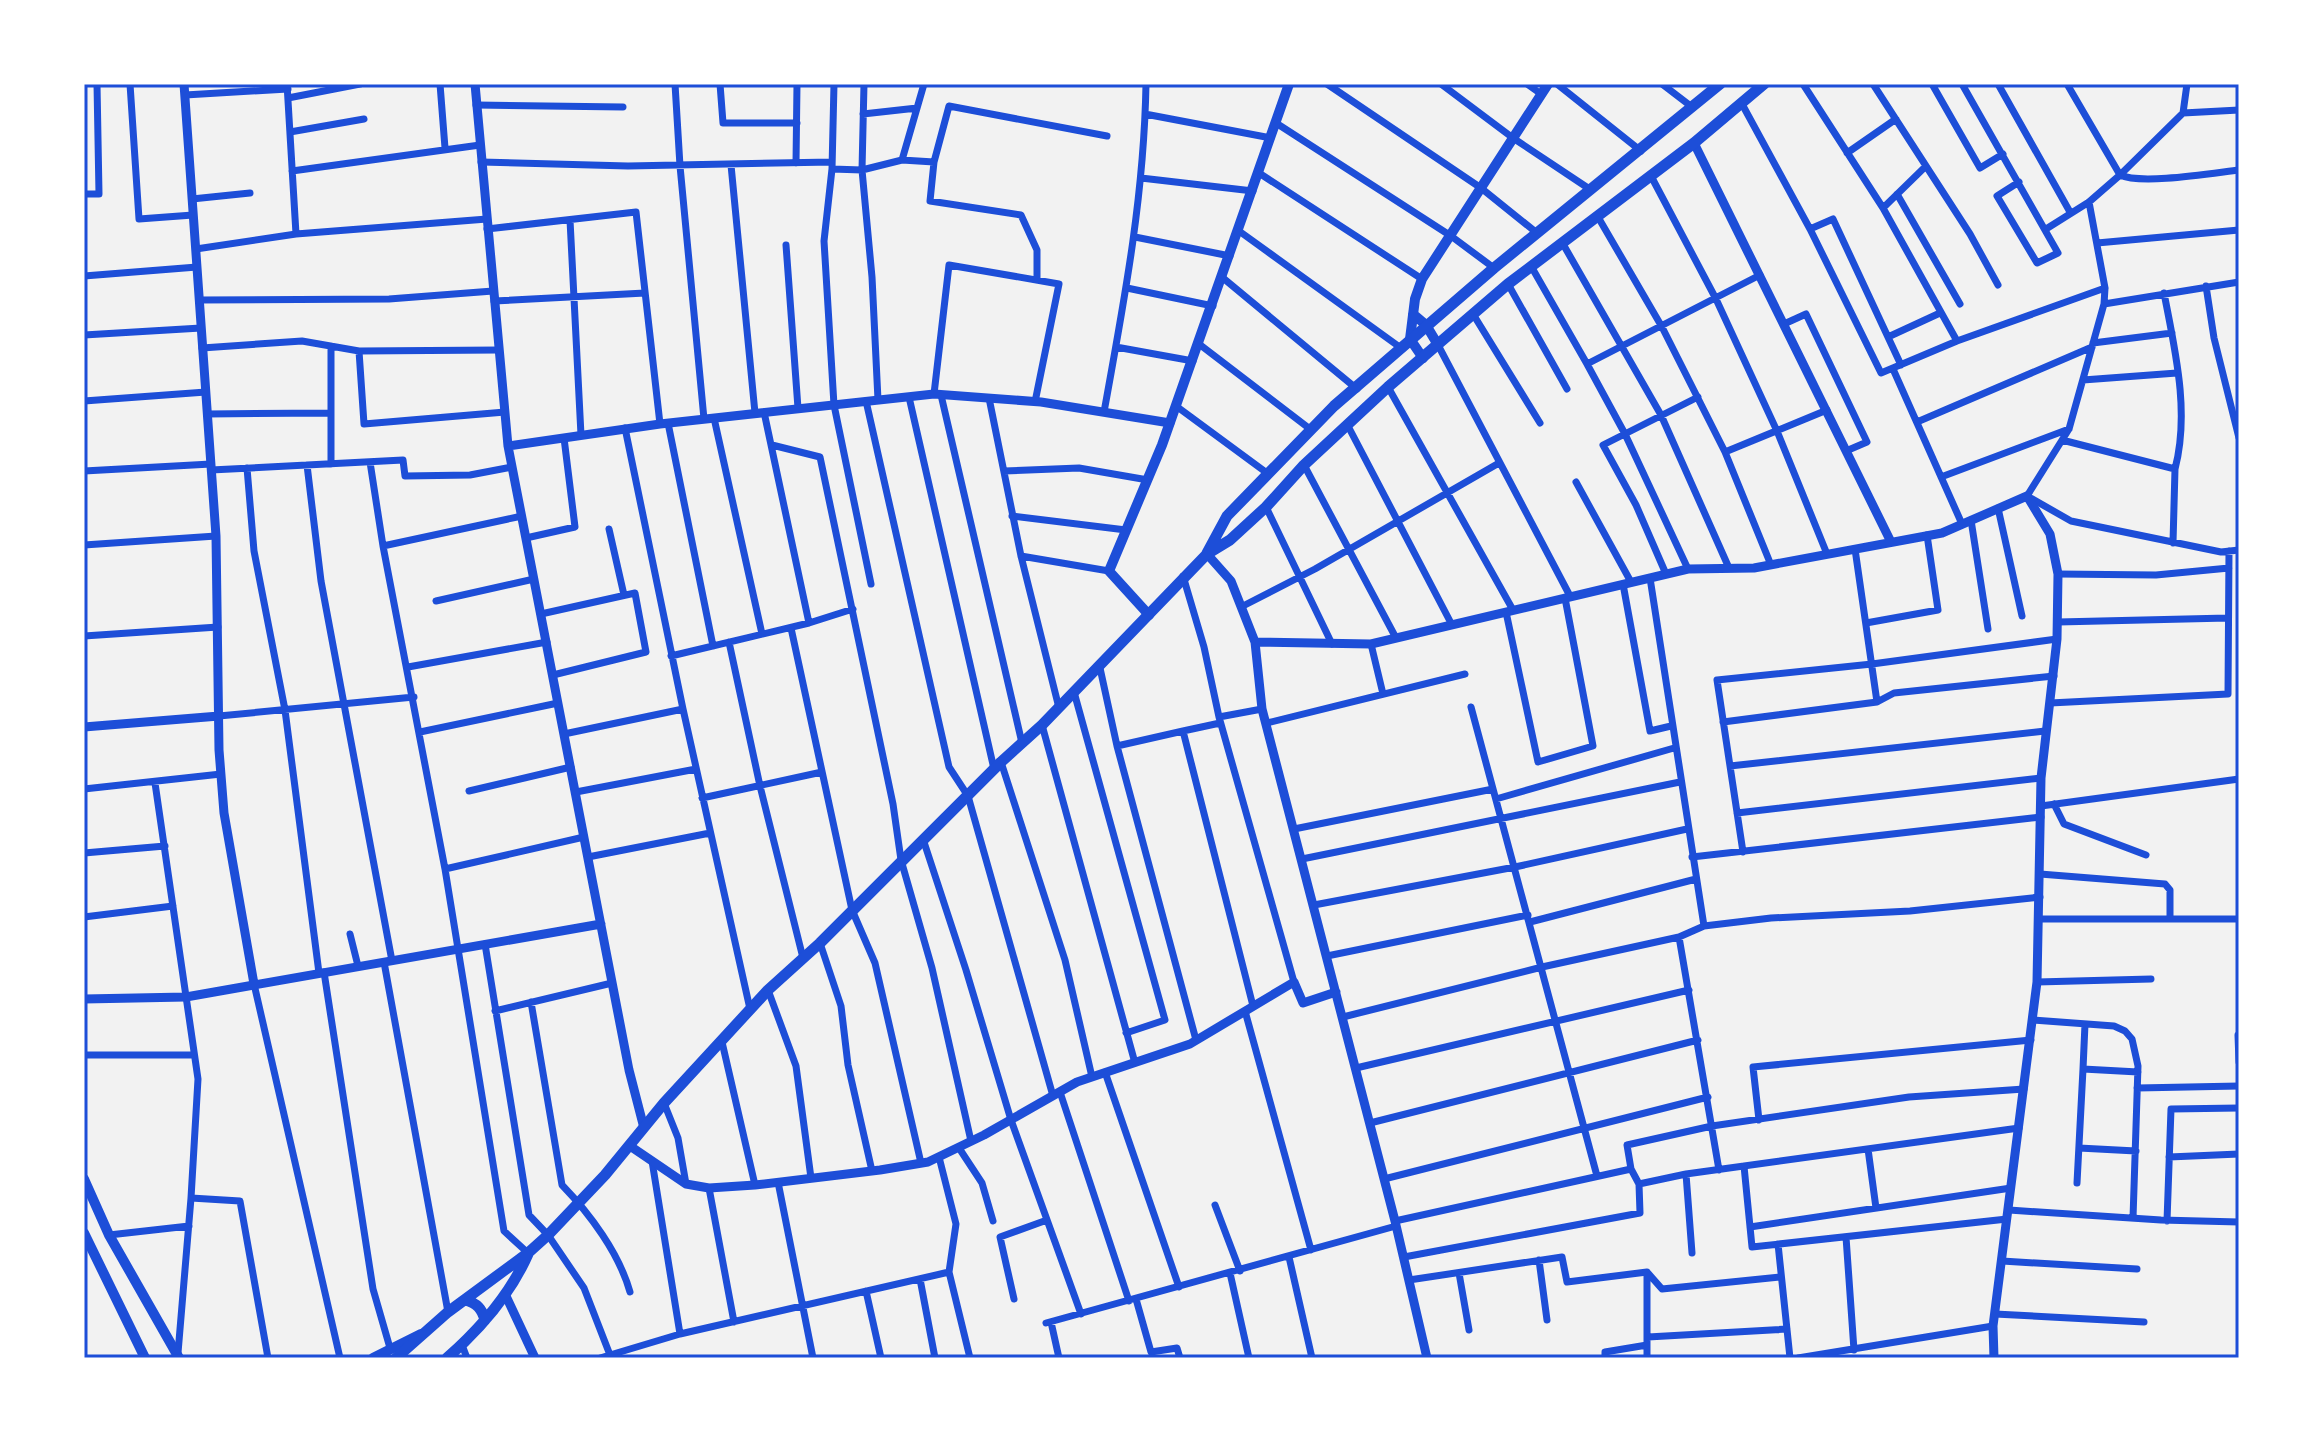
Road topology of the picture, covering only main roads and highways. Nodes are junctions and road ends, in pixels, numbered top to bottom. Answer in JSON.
{"nodes":[{"id":1,"x":1289,"y":84,"type":"edge"},
{"id":2,"x":1548,"y":84,"type":"edge"},
{"id":3,"x":1720,"y":84,"type":"edge"},
{"id":4,"x":1764,"y":84,"type":"edge"},
{"id":5,"x":1413,"y":314,"type":"junction"},
{"id":6,"x":1426,"y":325,"type":"junction"},
{"id":7,"x":1410,"y":339,"type":"junction"},
{"id":8,"x":1438,"y":345,"type":"junction"},
{"id":9,"x":1423,"y":358,"type":"junction"},
{"id":10,"x":1207,"y":554,"type":"junction"},
{"id":11,"x":1149,"y":615,"type":"junction"},
{"id":12,"x":84,"y":1179,"type":"edge"},
{"id":13,"x":84,"y":1233,"type":"edge"},
{"id":14,"x":528,"y":1253,"type":"junction"},
{"id":15,"x":465,"y":1300,"type":"junction"},
{"id":16,"x":485,"y":1320,"type":"junction"},
{"id":17,"x":393,"y":1353,"type":"edge"},
{"id":18,"x":176,"y":1357,"type":"edge"},
{"id":19,"x":145,"y":1358,"type":"edge"},
{"id":20,"x":373,"y":1358,"type":"edge"},
{"id":21,"x":447,"y":1358,"type":"edge"}],
"edges":[{"from":1,"to":11,"type":"main road"},
{"from":2,"to":5,"type":"main road"},
{"from":3,"to":6,"type":"main road"},
{"from":4,"to":8,"type":"main road"},
{"from":5,"to":6,"type":"main road"},
{"from":5,"to":7,"type":"main road"},
{"from":6,"to":7,"type":"main road"},
{"from":6,"to":8,"type":"main road"},
{"from":7,"to":9,"type":"main road"},
{"from":7,"to":10,"type":"main road"},
{"from":8,"to":9,"type":"main road"},
{"from":9,"to":10,"type":"main road"},
{"from":10,"to":11,"type":"main road"},
{"from":11,"to":14,"type":"main road"},
{"from":12,"to":18,"type":"main road"},
{"from":13,"to":19,"type":"main road"},
{"from":14,"to":15,"type":"main road"},
{"from":14,"to":16,"type":"main road"},
{"from":15,"to":16,"type":"main road"},
{"from":15,"to":17,"type":"main road"},
{"from":16,"to":21,"type":"main road"},
{"from":17,"to":20,"type":"main road"}]}
